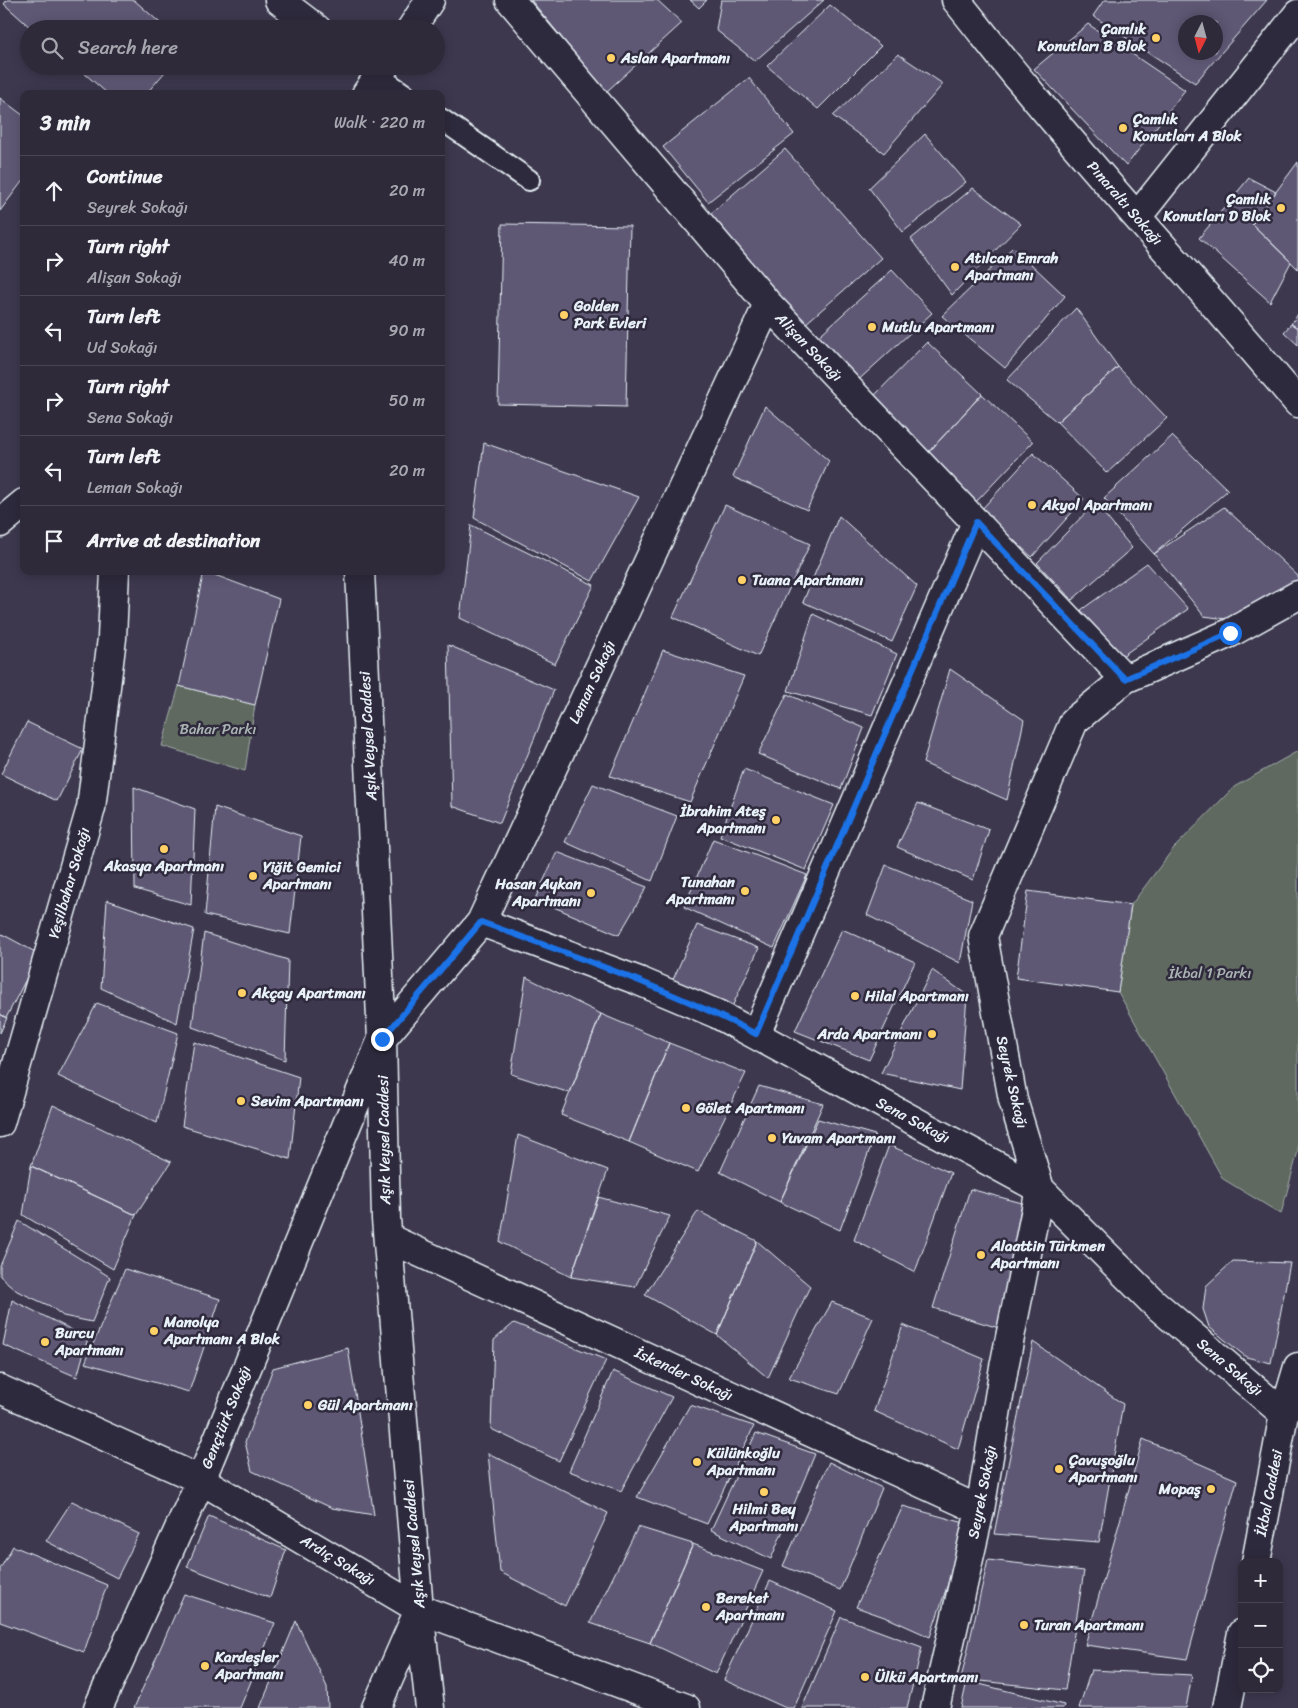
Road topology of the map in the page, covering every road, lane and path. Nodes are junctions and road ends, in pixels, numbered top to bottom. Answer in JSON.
{"nodes":[{"id":1,"x":279,"y":0,"type":"edge"},
{"id":2,"x":430,"y":0,"type":"edge"},
{"id":3,"x":510,"y":0,"type":"edge"},
{"id":4,"x":956,"y":0,"type":"edge"},
{"id":5,"x":1298,"y":14,"type":"edge"},
{"id":6,"x":305,"y":20,"type":"edge"},
{"id":7,"x":416,"y":20,"type":"edge"},
{"id":8,"x":374,"y":76,"type":"edge"},
{"id":9,"x":397,"y":90,"type":"edge"},
{"id":10,"x":445,"y":124,"type":"edge"},
{"id":11,"x":529,"y":180,"type":"dead end"},
{"id":12,"x":1137,"y":217,"type":"junction"},
{"id":13,"x":768,"y":304,"type":"junction"},
{"id":14,"x":1298,"y":403,"type":"edge"},
{"id":15,"x":20,"y":506,"type":"edge"},
{"id":16,"x":976,"y":522,"type":"junction"},
{"id":17,"x":0,"y":523,"type":"edge"},
{"id":18,"x":115,"y":575,"type":"edge"},
{"id":19,"x":133,"y":575,"type":"edge"},
{"id":20,"x":360,"y":575,"type":"edge"},
{"id":21,"x":1298,"y":595,"type":"edge"},
{"id":22,"x":112,"y":638,"type":"junction"},
{"id":23,"x":1125,"y":679,"type":"junction"},
{"id":24,"x":481,"y":922,"type":"junction"},
{"id":25,"x":756,"y":1034,"type":"junction"},
{"id":26,"x":382,"y":1039,"type":"junction"},
{"id":27,"x":0,"y":1123,"type":"edge"},
{"id":28,"x":1040,"y":1189,"type":"junction"},
{"id":29,"x":388,"y":1238,"type":"junction"},
{"id":30,"x":1298,"y":1367,"type":"edge"},
{"id":31,"x":0,"y":1389,"type":"edge"},
{"id":32,"x":1284,"y":1414,"type":"junction"},
{"id":33,"x":201,"y":1480,"type":"junction"},
{"id":34,"x":980,"y":1510,"type":"junction"},
{"id":35,"x":1257,"y":1558,"type":"edge"},
{"id":36,"x":419,"y":1609,"type":"junction"},
{"id":37,"x":1239,"y":1648,"type":"edge"},
{"id":38,"x":98,"y":1708,"type":"edge"},
{"id":39,"x":376,"y":1708,"type":"edge"},
{"id":40,"x":430,"y":1708,"type":"edge"},
{"id":41,"x":686,"y":1708,"type":"edge"},
{"id":42,"x":935,"y":1708,"type":"edge"},
{"id":43,"x":1227,"y":1708,"type":"edge"}],
"edges":[{"from":1,"to":6,"type":"street"},
{"from":2,"to":7,"type":"street"},
{"from":3,"to":13,"type":"street","name":"Alişan Sokağı"},
{"from":4,"to":12,"type":"street","name":"Pınaraltı Sokağı"},
{"from":5,"to":12,"type":"street"},
{"from":8,"to":9,"type":"lane"},
{"from":10,"to":11,"type":"lane"},
{"from":12,"to":14,"type":"street","name":"Pınaraltı Sokağı"},
{"from":13,"to":16,"type":"street","name":"Alişan Sokağı"},
{"from":13,"to":24,"type":"street","name":"Leman Sokağı"},
{"from":15,"to":17,"type":"street"},
{"from":16,"to":23,"type":"street","name":"Alişan Sokağı"},
{"from":16,"to":25,"type":"street"},
{"from":18,"to":22,"type":"street","name":"Yeşilbahar Sokağı"},
{"from":19,"to":22,"type":"street","name":"Yeşilbahar Sokağı"},
{"from":20,"to":26,"type":"street","name":"Aşık Veysel Caddesi"},
{"from":21,"to":23,"type":"street","name":"Seyrek Sokağı"},
{"from":22,"to":27,"type":"street","name":"Yeşilbahar Sokağı"},
{"from":23,"to":28,"type":"street","name":"Seyrek Sokağı"},
{"from":24,"to":25,"type":"street","name":"Sena Sokağı"},
{"from":24,"to":26,"type":"street","name":"Leman Sokağı"},
{"from":25,"to":28,"type":"street","name":"Sena Sokağı"},
{"from":26,"to":29,"type":"street","name":"Aşık Veysel Caddesi"},
{"from":26,"to":33,"type":"street","name":"Gençtürk Sokağı"},
{"from":28,"to":32,"type":"street","name":"Sena Sokağı"},
{"from":28,"to":34,"type":"street","name":"Seyrek Sokağı"},
{"from":29,"to":34,"type":"street","name":"İskender Sokağı"},
{"from":29,"to":36,"type":"street","name":"Aşık Veysel Caddesi"},
{"from":30,"to":32,"type":"street","name":"İkbal Caddesi"},
{"from":31,"to":33,"type":"street","name":"Ardıç Sokağı"},
{"from":32,"to":35,"type":"street","name":"İkbal Caddesi"},
{"from":33,"to":36,"type":"street","name":"Ardıç Sokağı"},
{"from":33,"to":38,"type":"street","name":"Gençtürk Sokağı"},
{"from":34,"to":42,"type":"street","name":"Seyrek Sokağı"},
{"from":36,"to":39,"type":"street"},
{"from":36,"to":40,"type":"street","name":"Aşık Veysel Caddesi"},
{"from":36,"to":41,"type":"street","name":"Ardıç Sokağı"},
{"from":37,"to":43,"type":"street"}]}
